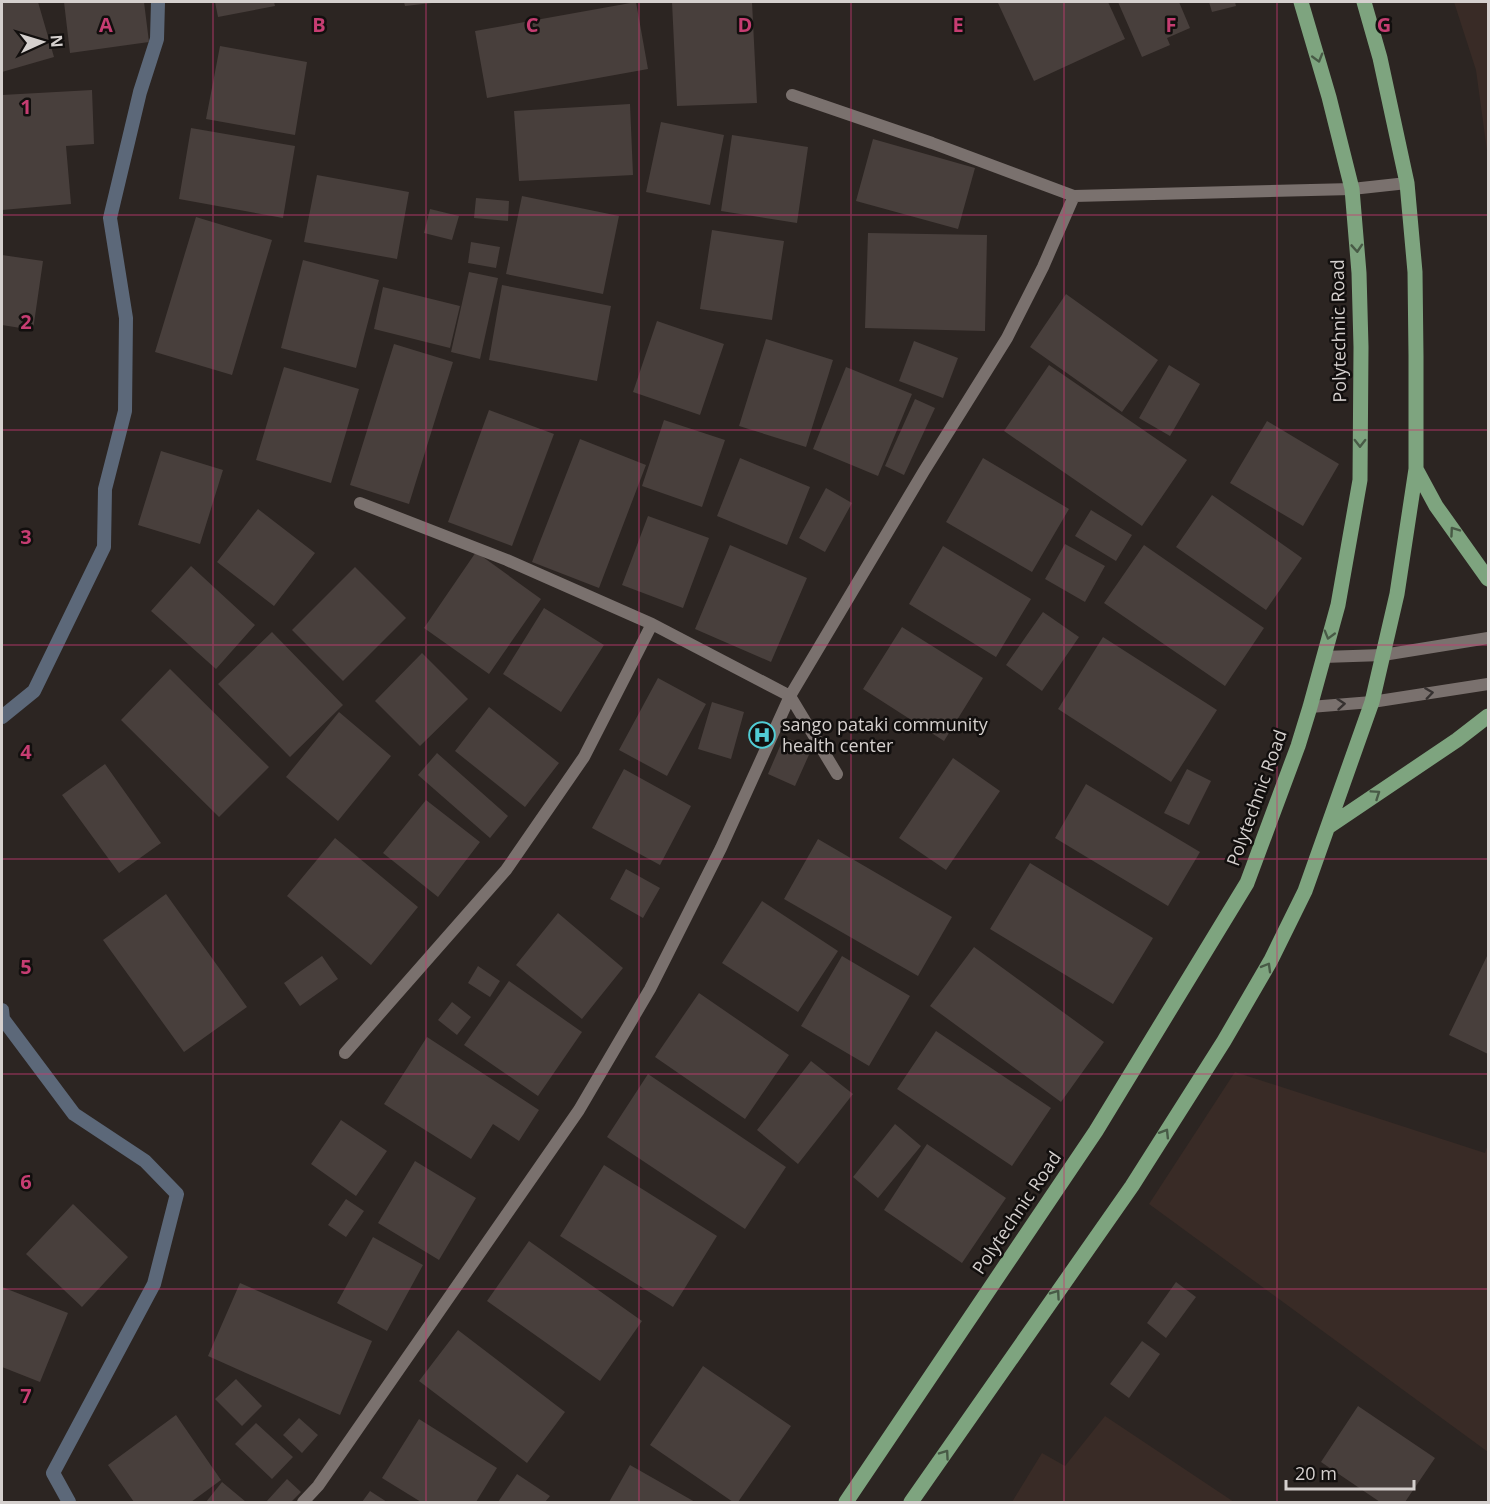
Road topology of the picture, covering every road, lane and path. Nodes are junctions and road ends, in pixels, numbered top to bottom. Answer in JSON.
{"nodes":[{"id":1,"x":1301,"y":2,"type":"edge"},
{"id":2,"x":1364,"y":2,"type":"edge"},
{"id":3,"x":792,"y":95,"type":"dead end"},
{"id":4,"x":1407,"y":183,"type":"junction"},
{"id":5,"x":1352,"y":189,"type":"junction"},
{"id":6,"x":1074,"y":195,"type":"junction"},
{"id":7,"x":1416,"y":469,"type":"junction"},
{"id":8,"x":360,"y":503,"type":"dead end"},
{"id":9,"x":1488,"y":579,"type":"edge"},
{"id":10,"x":652,"y":624,"type":"junction"},
{"id":11,"x":1488,"y":638,"type":"edge"},
{"id":12,"x":1383,"y":655,"type":"junction"},
{"id":13,"x":1323,"y":657,"type":"junction"},
{"id":14,"x":1488,"y":684,"type":"edge"},
{"id":15,"x":790,"y":696,"type":"junction"},
{"id":16,"x":1371,"y":702,"type":"junction"},
{"id":17,"x":1310,"y":707,"type":"junction"},
{"id":18,"x":1488,"y":716,"type":"edge"},
{"id":19,"x":837,"y":774,"type":"dead end"},
{"id":20,"x":1329,"y":827,"type":"junction"},
{"id":21,"x":345,"y":1053,"type":"dead end"},
{"id":22,"x":303,"y":1503,"type":"edge"},
{"id":23,"x":846,"y":1503,"type":"edge"},
{"id":24,"x":911,"y":1503,"type":"edge"}],
"edges":[{"from":1,"to":5,"type":"main road","name":"Polytechnic Road","one_way":true},
{"from":2,"to":4,"type":"main road"},
{"from":3,"to":6,"type":"street"},
{"from":4,"to":5,"type":"street"},
{"from":4,"to":7,"type":"main road"},
{"from":5,"to":6,"type":"street"},
{"from":5,"to":13,"type":"main road","name":"Polytechnic Road","one_way":true},
{"from":6,"to":15,"type":"street"},
{"from":9,"to":7,"type":"main road","one_way":true},
{"from":7,"to":12,"type":"main road"},
{"from":8,"to":10,"type":"street"},
{"from":10,"to":15,"type":"street"},
{"from":10,"to":21,"type":"street"},
{"from":11,"to":12,"type":"street"},
{"from":12,"to":13,"type":"street"},
{"from":12,"to":16,"type":"main road"},
{"from":13,"to":17,"type":"main road","name":"Polytechnic Road"},
{"from":16,"to":14,"type":"street","one_way":true},
{"from":15,"to":19,"type":"street"},
{"from":15,"to":22,"type":"street"},
{"from":17,"to":16,"type":"street","one_way":true},
{"from":16,"to":20,"type":"main road"},
{"from":17,"to":23,"type":"main road","name":"Polytechnic Road"},
{"from":20,"to":18,"type":"main road","one_way":true},
{"from":24,"to":20,"type":"main road","one_way":true}]}
